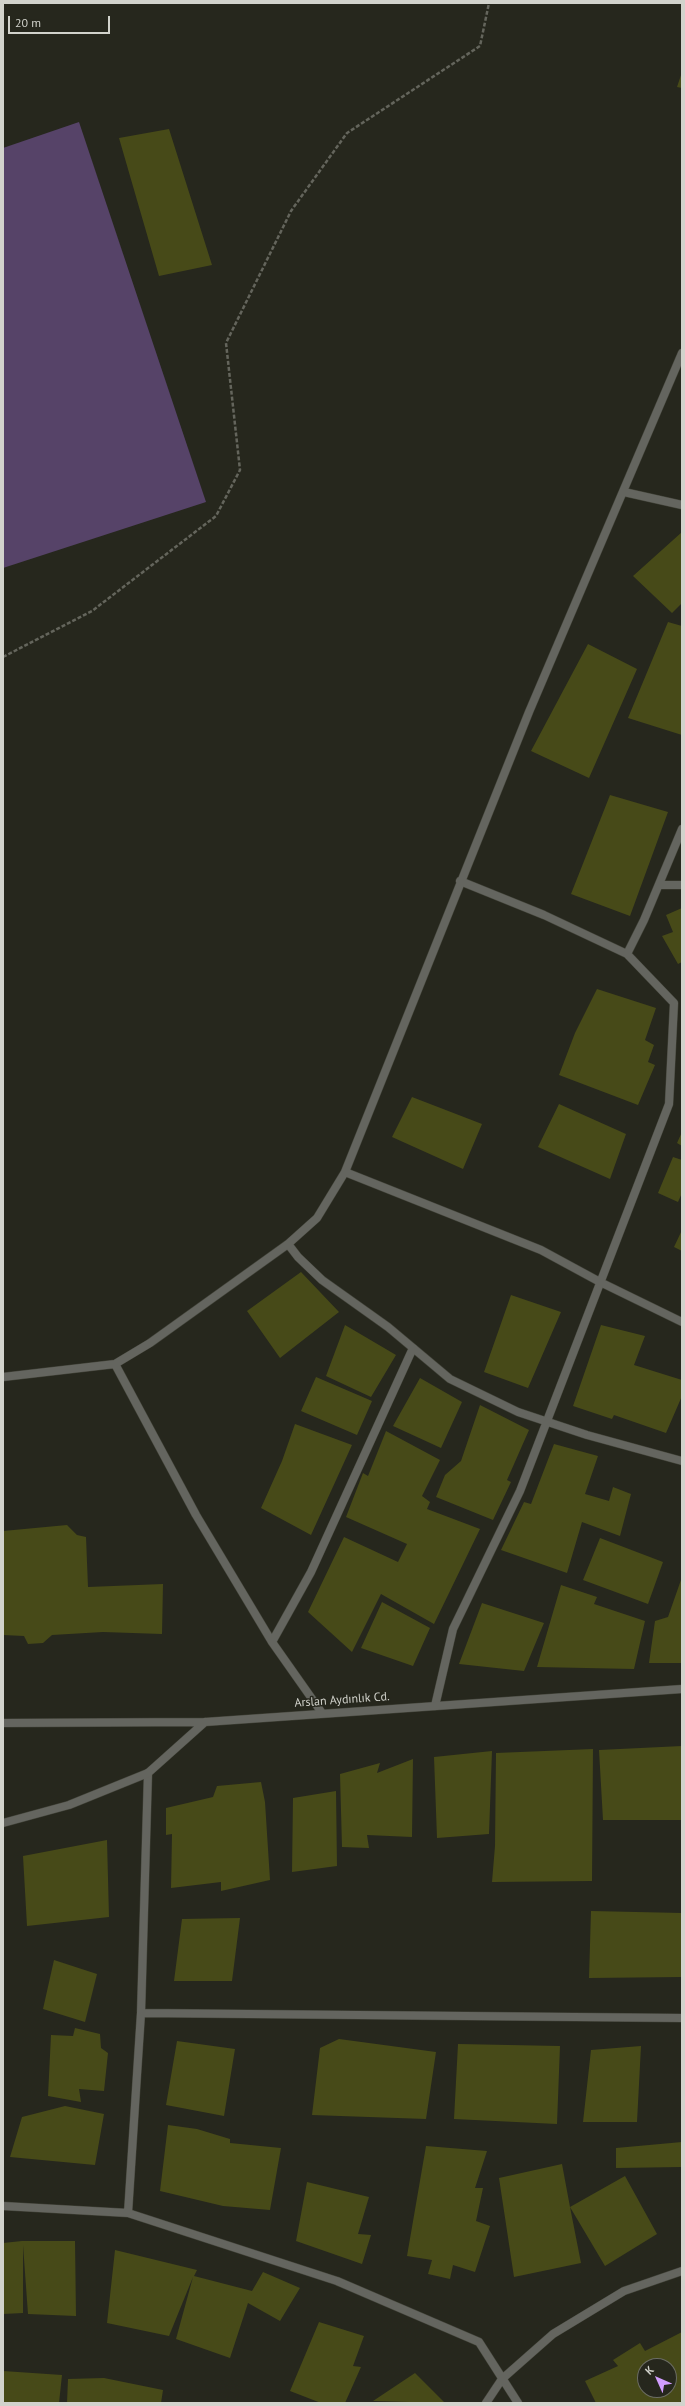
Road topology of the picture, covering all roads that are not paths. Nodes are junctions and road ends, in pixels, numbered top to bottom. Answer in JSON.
{"nodes":[{"id":1,"x":682,"y":353,"type":"edge"},
{"id":2,"x":624,"y":492,"type":"junction"},
{"id":3,"x":682,"y":505,"type":"edge"},
{"id":4,"x":682,"y":829,"type":"edge"},
{"id":5,"x":460,"y":881,"type":"junction"},
{"id":6,"x":682,"y":885,"type":"edge"},
{"id":7,"x":659,"y":886,"type":"junction"},
{"id":8,"x":627,"y":954,"type":"junction"},
{"id":9,"x":678,"y":1002,"type":"edge"},
{"id":10,"x":346,"y":1172,"type":"junction"},
{"id":11,"x":288,"y":1244,"type":"junction"},
{"id":12,"x":600,"y":1282,"type":"junction"},
{"id":13,"x":682,"y":1322,"type":"edge"},
{"id":14,"x":413,"y":1348,"type":"junction"},
{"id":15,"x":115,"y":1364,"type":"junction"},
{"id":16,"x":3,"y":1377,"type":"edge"},
{"id":17,"x":546,"y":1420,"type":"junction"},
{"id":18,"x":682,"y":1461,"type":"edge"},
{"id":19,"x":272,"y":1642,"type":"junction"},
{"id":20,"x":682,"y":1689,"type":"edge"},
{"id":21,"x":436,"y":1706,"type":"junction"},
{"id":22,"x":322,"y":1714,"type":"junction"},
{"id":23,"x":205,"y":1722,"type":"junction"},
{"id":24,"x":3,"y":1723,"type":"edge"},
{"id":25,"x":148,"y":1773,"type":"junction"},
{"id":26,"x":3,"y":1823,"type":"edge"},
{"id":27,"x":141,"y":2013,"type":"junction"},
{"id":28,"x":682,"y":2018,"type":"edge"},
{"id":29,"x":3,"y":2206,"type":"edge"},
{"id":30,"x":128,"y":2213,"type":"junction"},
{"id":31,"x":682,"y":2271,"type":"edge"},
{"id":32,"x":502,"y":2379,"type":"junction"},
{"id":33,"x":486,"y":2403,"type":"edge"},
{"id":34,"x":518,"y":2403,"type":"edge"}],
"edges":[{"from":1,"to":2,"type":"street"},
{"from":2,"to":3,"type":"street"},
{"from":2,"to":5,"type":"street"},
{"from":4,"to":7,"type":"street"},
{"from":5,"to":8,"type":"street"},
{"from":5,"to":10,"type":"street"},
{"from":6,"to":7,"type":"street"},
{"from":7,"to":8,"type":"street"},
{"from":8,"to":9,"type":"street"},
{"from":9,"to":12,"type":"street"},
{"from":10,"to":11,"type":"street"},
{"from":10,"to":12,"type":"street"},
{"from":11,"to":14,"type":"street"},
{"from":11,"to":15,"type":"street"},
{"from":12,"to":13,"type":"street"},
{"from":12,"to":17,"type":"street"},
{"from":14,"to":17,"type":"street"},
{"from":14,"to":19,"type":"street"},
{"from":15,"to":16,"type":"street"},
{"from":15,"to":19,"type":"street"},
{"from":17,"to":18,"type":"street"},
{"from":17,"to":21,"type":"street"},
{"from":19,"to":22,"type":"street"},
{"from":20,"to":21,"type":"street","name":"Arslan Aydınlık Cd."},
{"from":21,"to":22,"type":"street","name":"Arslan Aydınlık Cd."},
{"from":22,"to":23,"type":"street","name":"Arslan Aydınlık Cd."},
{"from":23,"to":24,"type":"street","name":"Arslan Aydınlık Cd."},
{"from":23,"to":25,"type":"street"},
{"from":25,"to":26,"type":"street"},
{"from":25,"to":27,"type":"street"},
{"from":27,"to":28,"type":"street"},
{"from":27,"to":30,"type":"street"},
{"from":29,"to":30,"type":"street"},
{"from":30,"to":32,"type":"street"},
{"from":31,"to":32,"type":"street"},
{"from":32,"to":33,"type":"street"},
{"from":32,"to":34,"type":"street"}]}
